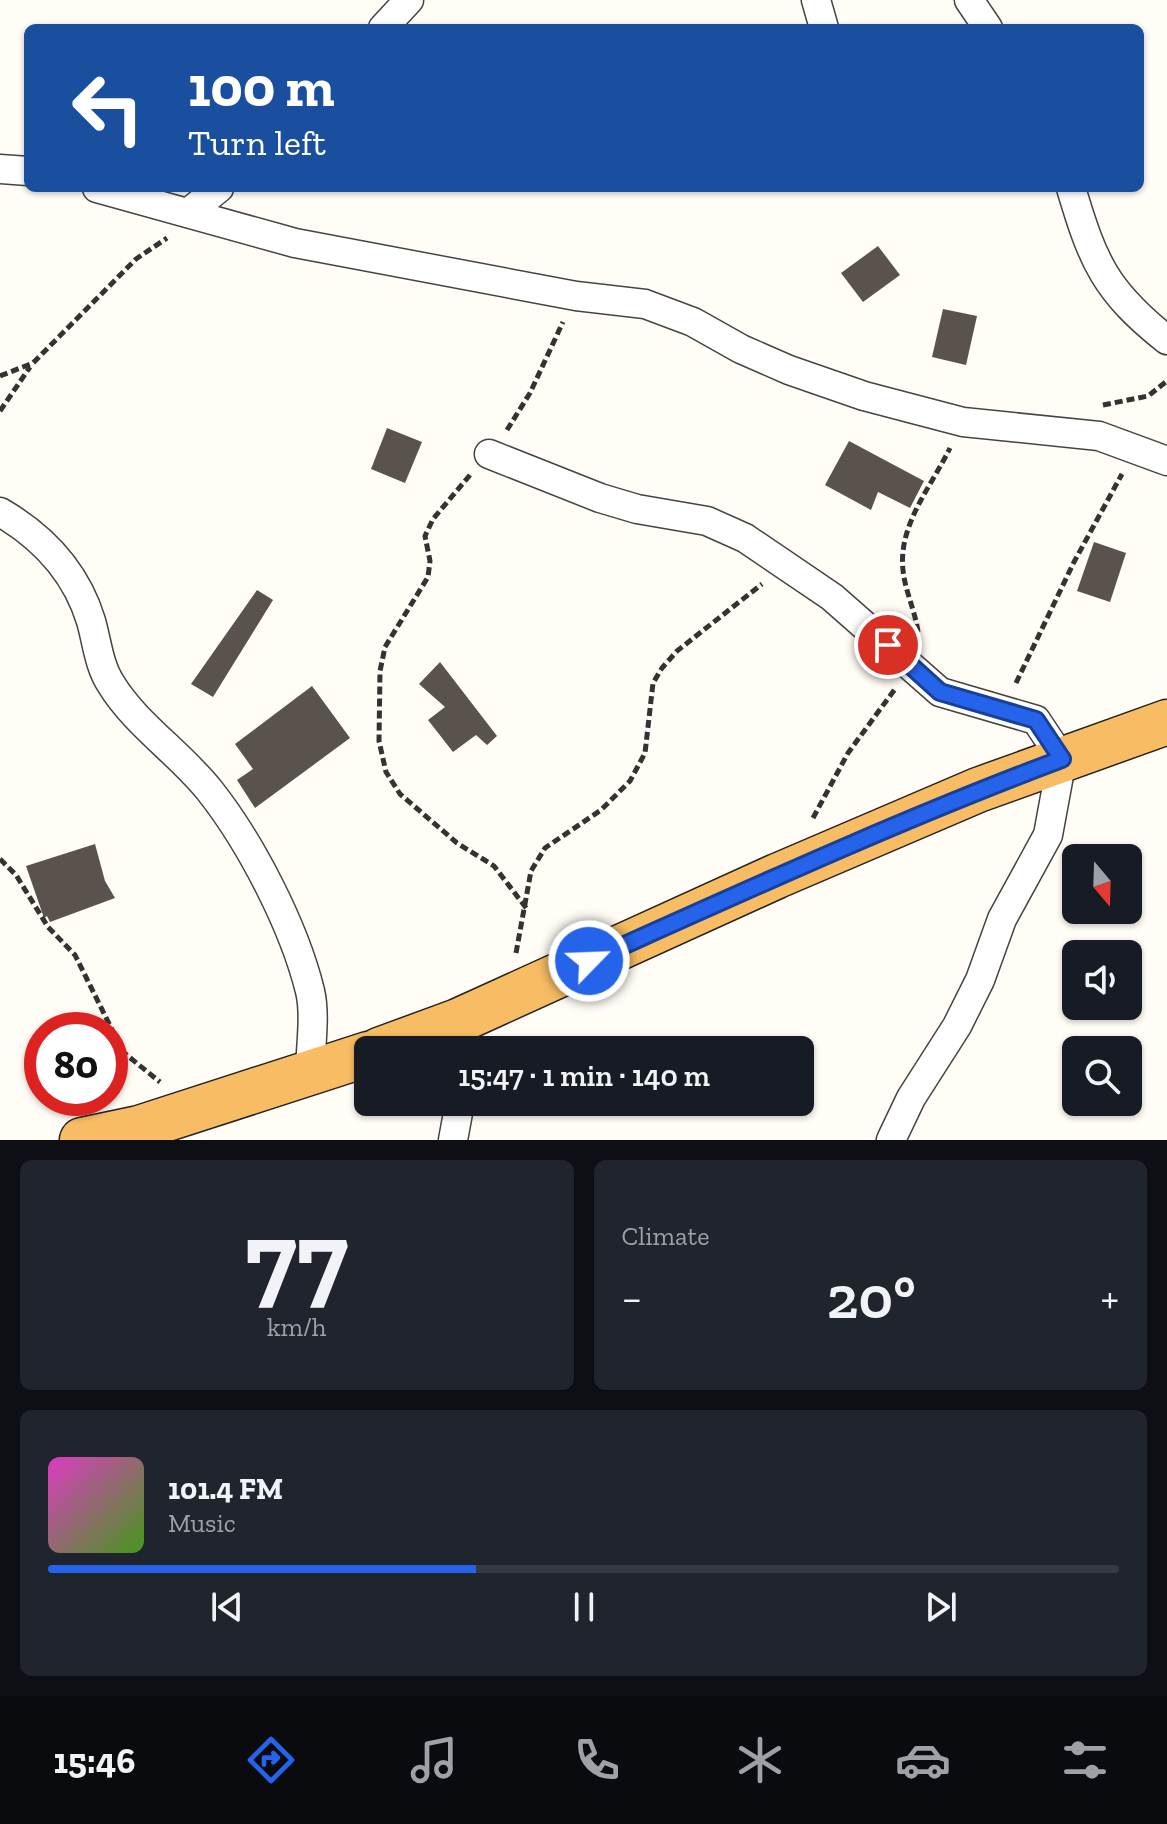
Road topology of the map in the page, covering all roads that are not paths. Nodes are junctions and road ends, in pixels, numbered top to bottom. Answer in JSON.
{"nodes":[{"id":1,"x":409,"y":0,"type":"edge"},
{"id":2,"x":816,"y":0,"type":"edge"},
{"id":3,"x":969,"y":0,"type":"edge"},
{"id":4,"x":387,"y":24,"type":"edge"},
{"id":5,"x":823,"y":24,"type":"edge"},
{"id":6,"x":985,"y":24,"type":"edge"},
{"id":7,"x":0,"y":169,"type":"edge"},
{"id":8,"x":24,"y":171,"type":"edge"},
{"id":9,"x":111,"y":192,"type":"edge"},
{"id":10,"x":216,"y":192,"type":"edge"},
{"id":11,"x":1072,"y":192,"type":"edge"},
{"id":12,"x":198,"y":216,"type":"junction"},
{"id":13,"x":1167,"y":340,"type":"edge"},
{"id":14,"x":489,"y":454,"type":"road end"},
{"id":15,"x":1167,"y":461,"type":"edge"},
{"id":16,"x":0,"y":512,"type":"edge"},
{"id":17,"x":1167,"y":722,"type":"edge"},
{"id":18,"x":1062,"y":759,"type":"junction"},
{"id":19,"x":461,"y":1036,"type":"edge"},
{"id":20,"x":354,"y":1059,"type":"edge"},
{"id":21,"x":310,"y":1075,"type":"junction"},
{"id":22,"x":457,"y":1116,"type":"edge"},
{"id":23,"x":82,"y":1140,"type":"edge"},
{"id":24,"x":453,"y":1140,"type":"edge"},
{"id":25,"x":891,"y":1140,"type":"edge"}],
"edges":[{"from":1,"to":4,"type":"street"},
{"from":2,"to":5,"type":"street"},
{"from":3,"to":6,"type":"street"},
{"from":7,"to":8,"type":"street"},
{"from":9,"to":12,"type":"street"},
{"from":10,"to":12,"type":"street"},
{"from":11,"to":13,"type":"street"},
{"from":12,"to":15,"type":"street"},
{"from":14,"to":18,"type":"street"},
{"from":16,"to":21,"type":"street"},
{"from":17,"to":18,"type":"highway"},
{"from":18,"to":19,"type":"highway"},
{"from":18,"to":25,"type":"street"},
{"from":20,"to":21,"type":"highway"},
{"from":21,"to":23,"type":"highway"},
{"from":22,"to":24,"type":"street"}]}
